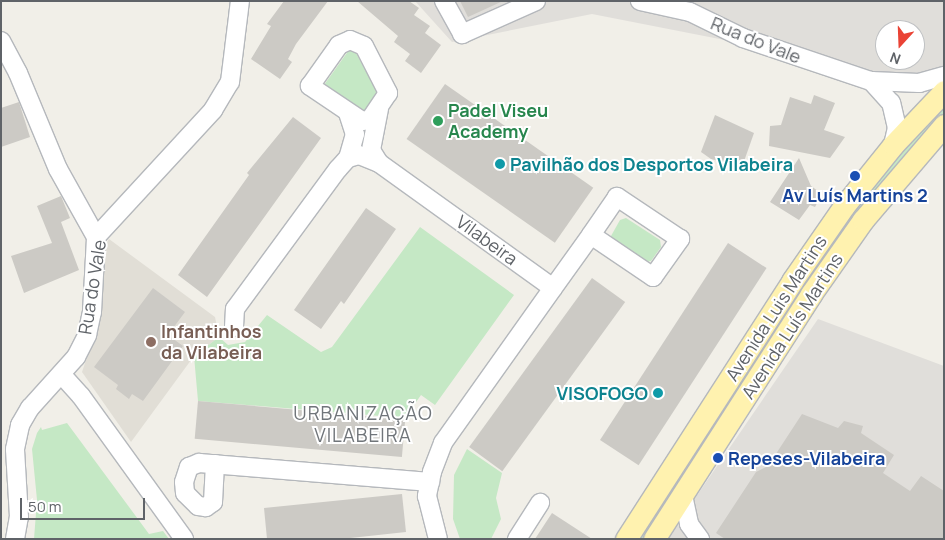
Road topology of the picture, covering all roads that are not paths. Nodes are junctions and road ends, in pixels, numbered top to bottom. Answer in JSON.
{"nodes":[{"id":1,"x":240,"y":1,"type":"edge"},
{"id":2,"x":444,"y":1,"type":"edge"},
{"id":3,"x":536,"y":1,"type":"edge"},
{"id":4,"x":640,"y":1,"type":"edge"},
{"id":5,"x":689,"y":7,"type":"edge"},
{"id":6,"x":1,"y":42,"type":"edge"},
{"id":7,"x":944,"y":76,"type":"edge"},
{"id":8,"x":871,"y":81,"type":"junction"},
{"id":9,"x":944,"y":91,"type":"edge"},
{"id":10,"x":381,"y":102,"type":"junction"},
{"id":11,"x":348,"y":113,"type":"junction"},
{"id":12,"x":944,"y":125,"type":"edge"},
{"id":13,"x":892,"y":145,"type":"junction"},
{"id":14,"x":348,"y":158,"type":"junction"},
{"id":15,"x":379,"y":163,"type":"junction"},
{"id":16,"x":590,"y":235,"type":"junction"},
{"id":17,"x":96,"y":237,"type":"junction"},
{"id":18,"x":553,"y":288,"type":"junction"},
{"id":19,"x":234,"y":326,"type":"dead end"},
{"id":20,"x":62,"y":375,"type":"junction"},
{"id":21,"x":215,"y":464,"type":"dead end"},
{"id":22,"x":430,"y":482,"type":"junction"},
{"id":23,"x":683,"y":495,"type":"junction"},
{"id":24,"x":540,"y":503,"type":"dead end"},
{"id":25,"x":15,"y":539,"type":"edge"},
{"id":26,"x":184,"y":539,"type":"edge"},
{"id":27,"x":438,"y":539,"type":"edge"},
{"id":28,"x":516,"y":539,"type":"edge"},
{"id":29,"x":626,"y":539,"type":"edge"},
{"id":30,"x":654,"y":539,"type":"edge"},
{"id":31,"x":700,"y":539,"type":"edge"}],
"edges":[{"from":1,"to":17,"type":"street","name":"Rua do Vale"},
{"from":2,"to":3,"type":"street"},
{"from":4,"to":5,"type":"street","name":"Rua do Vale"},
{"from":5,"to":8,"type":"street","name":"Rua do Vale"},
{"from":6,"to":17,"type":"street"},
{"from":7,"to":8,"type":"street"},
{"from":8,"to":13,"type":"street"},
{"from":9,"to":13,"type":"main road","name":"Avenida Luis Martins"},
{"from":10,"to":11,"type":"street"},
{"from":10,"to":11,"type":"street"},
{"from":10,"to":15,"type":"street"},
{"from":11,"to":14,"type":"street"},
{"from":12,"to":23,"type":"main road","name":"Avenida Luís Martins"},
{"from":13,"to":29,"type":"main road","name":"Avenida Luis Martins"},
{"from":14,"to":15,"type":"street","name":"Vilabeira"},
{"from":14,"to":19,"type":"street"},
{"from":15,"to":18,"type":"street","name":"Vilabeira"},
{"from":16,"to":16,"type":"street"},
{"from":16,"to":18,"type":"street"},
{"from":17,"to":20,"type":"street","name":"Rua do Vale"},
{"from":18,"to":22,"type":"street"},
{"from":20,"to":25,"type":"street","name":"Rua do Vale"},
{"from":20,"to":26,"type":"street"},
{"from":21,"to":22,"type":"street"},
{"from":22,"to":27,"type":"street"},
{"from":23,"to":30,"type":"main road","name":"Avenida Luís Martins"},
{"from":23,"to":31,"type":"street"},
{"from":24,"to":28,"type":"street"}]}
